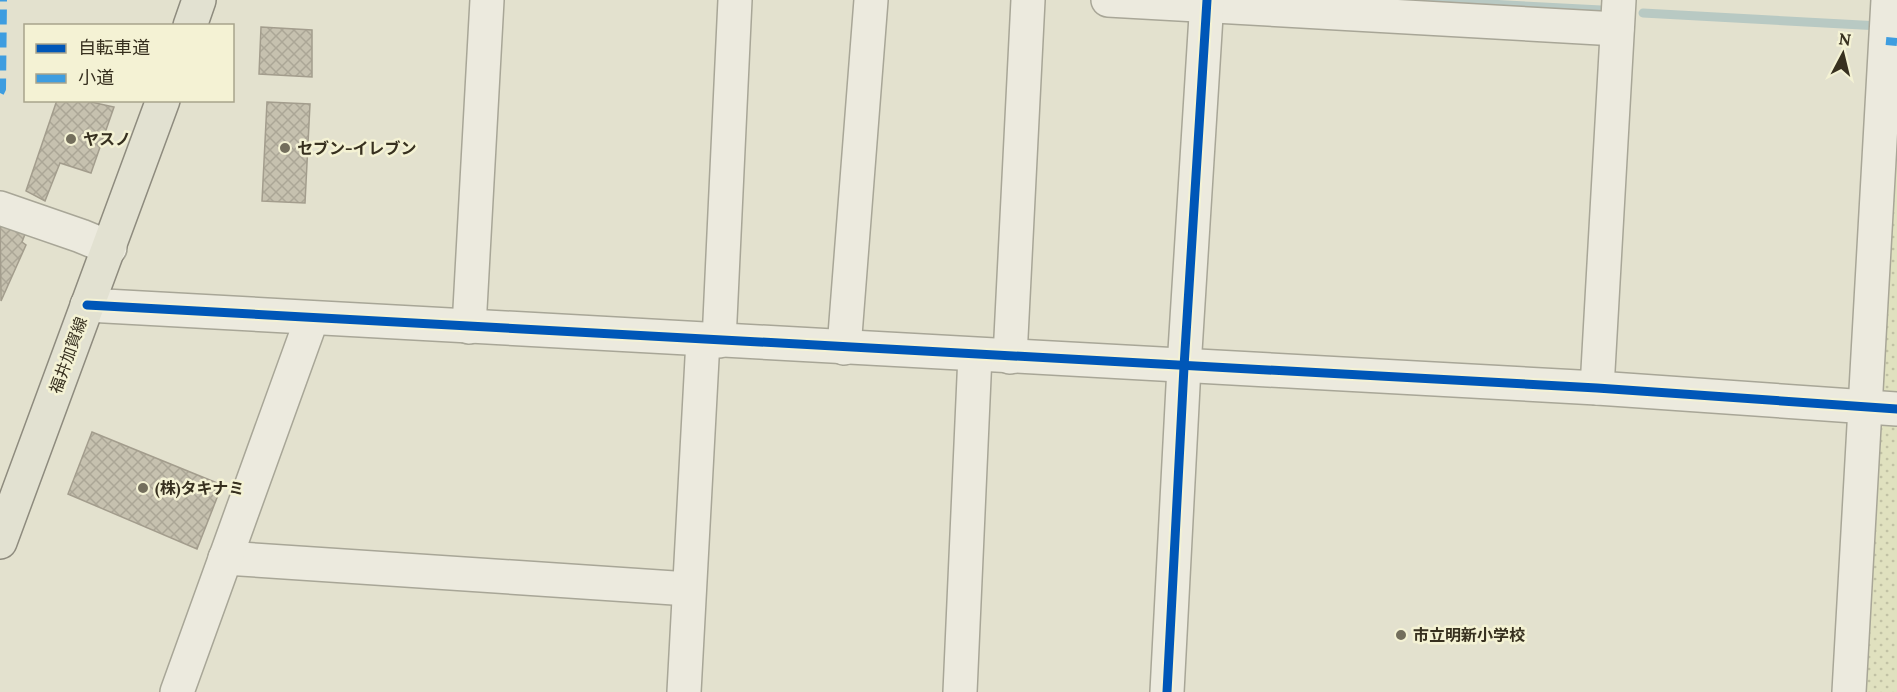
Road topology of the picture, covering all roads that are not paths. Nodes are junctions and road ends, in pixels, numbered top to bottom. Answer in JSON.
{"nodes":[{"id":1,"x":199,"y":0,"type":"edge"},
{"id":2,"x":487,"y":0,"type":"edge"},
{"id":3,"x":735,"y":0,"type":"edge"},
{"id":4,"x":871,"y":0,"type":"edge"},
{"id":5,"x":1028,"y":0,"type":"edge"},
{"id":6,"x":1108,"y":0,"type":"edge"},
{"id":7,"x":1888,"y":0,"type":"edge"},
{"id":8,"x":1207,"y":3,"type":"edge"},
{"id":9,"x":1618,"y":14,"type":"edge"},
{"id":10,"x":191,"y":24,"type":"edge"},
{"id":11,"x":162,"y":102,"type":"edge"},
{"id":12,"x":0,"y":208,"type":"edge"},
{"id":13,"x":110,"y":248,"type":"junction"},
{"id":14,"x":87,"y":305,"type":"junction"},
{"id":15,"x":312,"y":318,"type":"junction"},
{"id":16,"x":470,"y":327,"type":"junction"},
{"id":17,"x":711,"y":340,"type":"junction"},
{"id":18,"x":844,"y":348,"type":"junction"},
{"id":19,"x":975,"y":355,"type":"junction"},
{"id":20,"x":1010,"y":357,"type":"junction"},
{"id":21,"x":1184,"y":367,"type":"junction"},
{"id":22,"x":1597,"y":388,"type":"junction"},
{"id":23,"x":1882,"y":408,"type":"edge"},
{"id":24,"x":0,"y":542,"type":"edge"},
{"id":25,"x":225,"y":558,"type":"junction"},
{"id":26,"x":689,"y":589,"type":"junction"},
{"id":27,"x":177,"y":692,"type":"edge"},
{"id":28,"x":684,"y":692,"type":"edge"},
{"id":29,"x":960,"y":692,"type":"edge"},
{"id":30,"x":1167,"y":692,"type":"edge"},
{"id":31,"x":1849,"y":692,"type":"edge"}],
"edges":[{"from":1,"to":10,"type":"main road"},
{"from":2,"to":16,"type":"street"},
{"from":3,"to":17,"type":"street"},
{"from":4,"to":18,"type":"street"},
{"from":5,"to":20,"type":"street"},
{"from":6,"to":8,"type":"street"},
{"from":7,"to":23,"type":"street"},
{"from":8,"to":9,"type":"street"},
{"from":8,"to":21,"type":"street"},
{"from":9,"to":22,"type":"street"},
{"from":11,"to":13,"type":"main road","name":"福井加賀線"},
{"from":12,"to":13,"type":"street"},
{"from":13,"to":14,"type":"main road","name":"福井加賀線"},
{"from":14,"to":15,"type":"street"},
{"from":14,"to":24,"type":"main road","name":"福井加賀線"},
{"from":15,"to":16,"type":"street"},
{"from":15,"to":25,"type":"street"},
{"from":16,"to":17,"type":"street"},
{"from":17,"to":18,"type":"street"},
{"from":17,"to":26,"type":"street"},
{"from":18,"to":19,"type":"street"},
{"from":19,"to":20,"type":"street"},
{"from":19,"to":29,"type":"street"},
{"from":20,"to":21,"type":"street"},
{"from":21,"to":22,"type":"street"},
{"from":21,"to":30,"type":"street"},
{"from":22,"to":23,"type":"street"},
{"from":23,"to":31,"type":"street"},
{"from":25,"to":26,"type":"street"},
{"from":25,"to":27,"type":"street"},
{"from":26,"to":28,"type":"street"}]}
